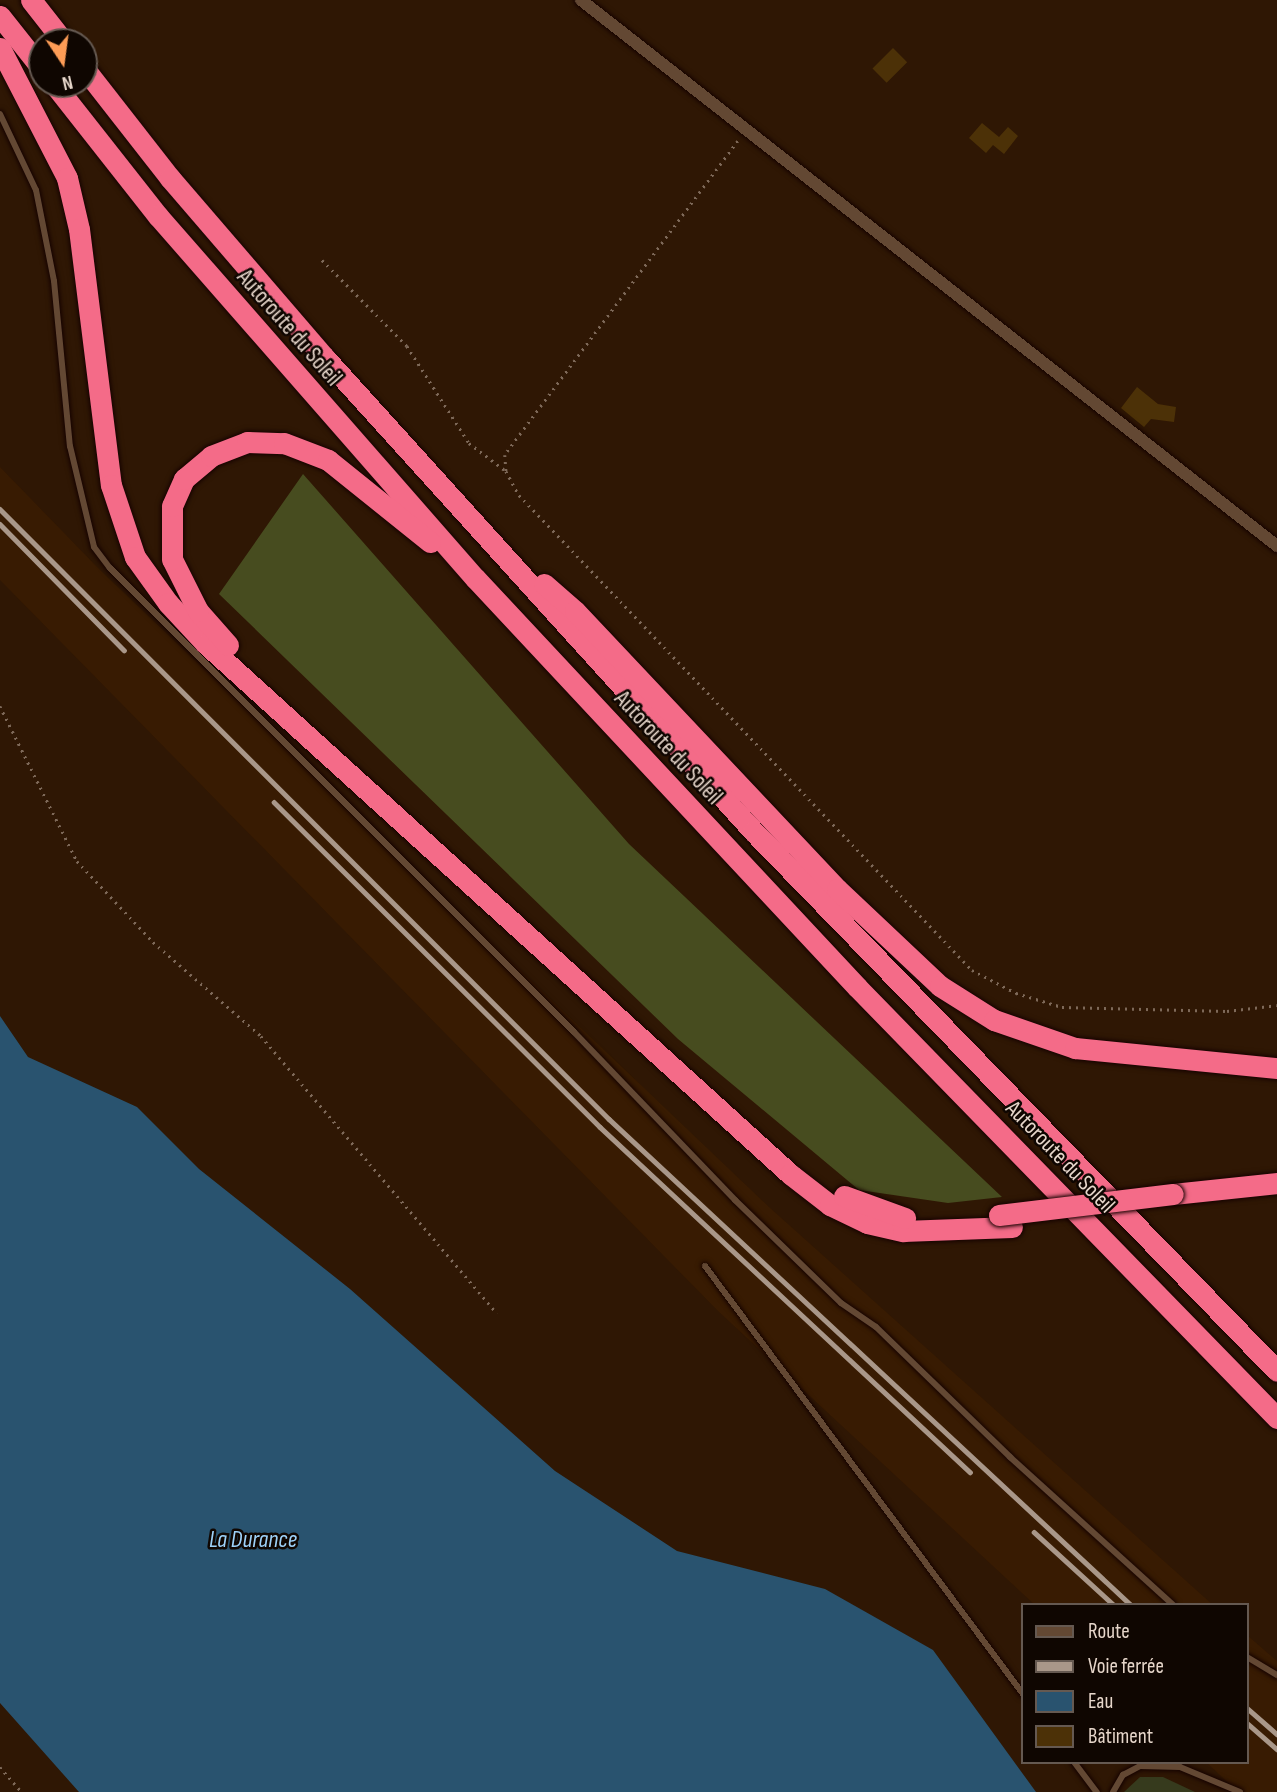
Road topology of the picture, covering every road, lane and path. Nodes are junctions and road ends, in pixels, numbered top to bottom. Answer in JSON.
{"nodes":[{"id":1,"x":31,"y":0,"type":"edge"},
{"id":2,"x":581,"y":0,"type":"edge"},
{"id":3,"x":0,"y":16,"type":"edge"},
{"id":4,"x":53,"y":28,"type":"edge"},
{"id":5,"x":0,"y":48,"type":"edge"},
{"id":6,"x":28,"y":51,"type":"edge"},
{"id":7,"x":98,"y":86,"type":"edge"},
{"id":8,"x":65,"y":98,"type":"edge"},
{"id":9,"x":0,"y":114,"type":"edge"},
{"id":10,"x":747,"y":130,"type":"junction"},
{"id":11,"x":322,"y":260,"type":"dead end"},
{"id":12,"x":506,"y":471,"type":"junction"},
{"id":13,"x":468,"y":518,"type":"junction"},
{"id":14,"x":1277,"y":546,"type":"edge"},
{"id":15,"x":475,"y":578,"type":"junction"},
{"id":16,"x":0,"y":706,"type":"edge"},
{"id":17,"x":1277,"y":1005,"type":"edge"},
{"id":18,"x":1277,"y":1068,"type":"edge"},
{"id":19,"x":1277,"y":1183,"type":"edge"},
{"id":20,"x":1277,"y":1194,"type":"edge"},
{"id":21,"x":1179,"y":1200,"type":"junction"},
{"id":22,"x":1005,"y":1221,"type":"junction"},
{"id":23,"x":705,"y":1266,"type":"dead end"},
{"id":24,"x":497,"y":1313,"type":"dead end"},
{"id":25,"x":1277,"y":1371,"type":"edge"},
{"id":26,"x":1277,"y":1418,"type":"edge"},
{"id":27,"x":1171,"y":1603,"type":"edge"},
{"id":28,"x":1249,"y":1658,"type":"edge"},
{"id":29,"x":1277,"y":1675,"type":"edge"},
{"id":30,"x":1021,"y":1691,"type":"edge"},
{"id":31,"x":1076,"y":1764,"type":"edge"},
{"id":32,"x":0,"y":1767,"type":"edge"},
{"id":33,"x":22,"y":1792,"type":"edge"},
{"id":34,"x":1097,"y":1792,"type":"edge"},
{"id":35,"x":1113,"y":1792,"type":"edge"},
{"id":36,"x":1240,"y":1792,"type":"edge"}],
"edges":[{"from":1,"to":4,"type":"highway"},
{"from":2,"to":10,"type":"street"},
{"from":3,"to":6,"type":"highway"},
{"from":5,"to":22,"type":"highway"},
{"from":7,"to":13,"type":"highway","name":"Autoroute du Soleil"},
{"from":8,"to":15,"type":"highway","name":"Autoroute du Soleil"},
{"from":9,"to":27,"type":"lane"},
{"from":10,"to":12,"type":"path"},
{"from":10,"to":14,"type":"street"},
{"from":11,"to":12,"type":"path"},
{"from":12,"to":17,"type":"path"},
{"from":13,"to":18,"type":"highway"},
{"from":13,"to":25,"type":"highway","name":"Autoroute du Soleil"},
{"from":15,"to":22,"type":"highway"},
{"from":15,"to":26,"type":"highway","name":"Autoroute du Soleil"},
{"from":16,"to":24,"type":"path"},
{"from":19,"to":21,"type":"highway"},
{"from":20,"to":21,"type":"highway"},
{"from":21,"to":22,"type":"highway","bridge":true},
{"from":23,"to":30,"type":"lane"},
{"from":28,"to":29,"type":"lane"},
{"from":31,"to":34,"type":"lane"},
{"from":32,"to":33,"type":"path"},
{"from":35,"to":36,"type":"lane"}]}
